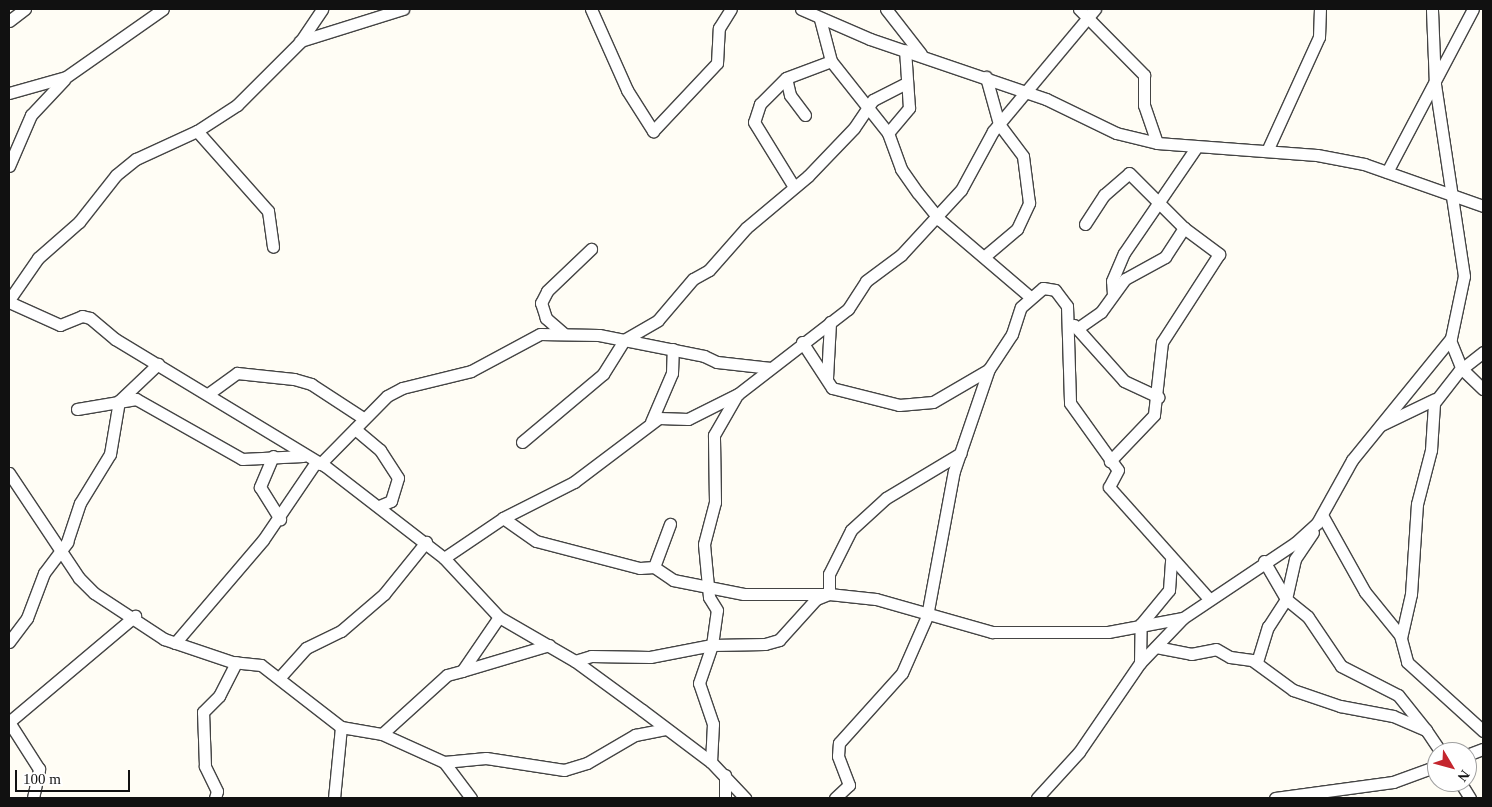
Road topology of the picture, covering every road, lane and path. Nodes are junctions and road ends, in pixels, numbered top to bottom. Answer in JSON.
{"nodes":[{"id":1,"x":26,"y":9,"type":"edge"},
{"id":2,"x":163,"y":9,"type":"edge"},
{"id":3,"x":322,"y":9,"type":"edge"},
{"id":4,"x":403,"y":9,"type":"edge"},
{"id":5,"x":591,"y":9,"type":"edge"},
{"id":6,"x":731,"y":9,"type":"edge"},
{"id":7,"x":801,"y":9,"type":"edge"},
{"id":8,"x":886,"y":9,"type":"edge"},
{"id":9,"x":1079,"y":9,"type":"edge"},
{"id":10,"x":1095,"y":9,"type":"edge"},
{"id":11,"x":1320,"y":9,"type":"edge"},
{"id":12,"x":1433,"y":9,"type":"edge"},
{"id":13,"x":1473,"y":9,"type":"edge"},
{"id":14,"x":819,"y":15,"type":"edge"},
{"id":15,"x":1086,"y":18,"type":"junction"},
{"id":16,"x":9,"y":21,"type":"edge"},
{"id":17,"x":300,"y":42,"type":"junction"},
{"id":18,"x":905,"y":50,"type":"junction"},
{"id":19,"x":921,"y":54,"type":"junction"},
{"id":20,"x":831,"y":60,"type":"junction"},
{"id":21,"x":66,"y":77,"type":"junction"},
{"id":22,"x":986,"y":77,"type":"junction"},
{"id":23,"x":786,"y":78,"type":"junction"},
{"id":24,"x":906,"y":84,"type":"junction"},
{"id":25,"x":1435,"y":85,"type":"junction"},
{"id":26,"x":9,"y":93,"type":"edge"},
{"id":27,"x":1028,"y":93,"type":"junction"},
{"id":28,"x":867,"y":108,"type":"junction"},
{"id":29,"x":805,"y":115,"type":"dead end"},
{"id":30,"x":998,"y":124,"type":"junction"},
{"id":31,"x":197,"y":131,"type":"junction"},
{"id":32,"x":888,"y":133,"type":"junction"},
{"id":33,"x":1157,"y":143,"type":"junction"},
{"id":34,"x":1196,"y":148,"type":"junction"},
{"id":35,"x":1267,"y":151,"type":"junction"},
{"id":36,"x":9,"y":166,"type":"edge"},
{"id":37,"x":1387,"y":172,"type":"junction"},
{"id":38,"x":794,"y":187,"type":"junction"},
{"id":39,"x":1450,"y":196,"type":"junction"},
{"id":40,"x":1158,"y":201,"type":"junction"},
{"id":41,"x":1483,"y":206,"type":"edge"},
{"id":42,"x":935,"y":213,"type":"junction"},
{"id":43,"x":1085,"y":224,"type":"dead end"},
{"id":44,"x":1184,"y":228,"type":"junction"},
{"id":45,"x":273,"y":247,"type":"dead end"},
{"id":46,"x":591,"y":249,"type":"dead end"},
{"id":47,"x":985,"y":256,"type":"junction"},
{"id":48,"x":1113,"y":294,"type":"junction"},
{"id":49,"x":1030,"y":297,"type":"junction"},
{"id":50,"x":9,"y":300,"type":"edge"},
{"id":51,"x":830,"y":322,"type":"junction"},
{"id":52,"x":1074,"y":326,"type":"junction"},
{"id":53,"x":563,"y":333,"type":"junction"},
{"id":54,"x":624,"y":340,"type":"junction"},
{"id":55,"x":1450,"y":340,"type":"junction"},
{"id":56,"x":802,"y":342,"type":"junction"},
{"id":57,"x":672,"y":349,"type":"junction"},
{"id":58,"x":1483,"y":352,"type":"edge"},
{"id":59,"x":158,"y":364,"type":"junction"},
{"id":60,"x":770,"y":368,"type":"junction"},
{"id":61,"x":989,"y":369,"type":"junction"},
{"id":62,"x":1462,"y":369,"type":"junction"},
{"id":63,"x":827,"y":378,"type":"junction"},
{"id":64,"x":1483,"y":390,"type":"edge"},
{"id":65,"x":208,"y":394,"type":"junction"},
{"id":66,"x":738,"y":394,"type":"junction"},
{"id":67,"x":1158,"y":397,"type":"junction"},
{"id":68,"x":1436,"y":399,"type":"junction"},
{"id":69,"x":119,"y":400,"type":"junction"},
{"id":70,"x":76,"y":409,"type":"dead end"},
{"id":71,"x":363,"y":418,"type":"junction"},
{"id":72,"x":651,"y":423,"type":"junction"},
{"id":73,"x":1380,"y":426,"type":"junction"},
{"id":74,"x":355,"y":428,"type":"junction"},
{"id":75,"x":522,"y":442,"type":"dead end"},
{"id":76,"x":960,"y":454,"type":"junction"},
{"id":77,"x":273,"y":456,"type":"junction"},
{"id":78,"x":303,"y":456,"type":"junction"},
{"id":79,"x":1110,"y":461,"type":"junction"},
{"id":80,"x":318,"y":463,"type":"junction"},
{"id":81,"x":9,"y":473,"type":"edge"},
{"id":82,"x":379,"y":506,"type":"junction"},
{"id":83,"x":280,"y":518,"type":"junction"},
{"id":84,"x":503,"y":518,"type":"junction"},
{"id":85,"x":1319,"y":519,"type":"junction"},
{"id":86,"x":670,"y":524,"type":"dead end"},
{"id":87,"x":426,"y":542,"type":"junction"},
{"id":88,"x":61,"y":549,"type":"junction"},
{"id":89,"x":444,"y":558,"type":"junction"},
{"id":90,"x":1171,"y":559,"type":"junction"},
{"id":91,"x":1264,"y":560,"type":"junction"},
{"id":92,"x":654,"y":567,"type":"junction"},
{"id":93,"x":706,"y":584,"type":"junction"},
{"id":94,"x":829,"y":594,"type":"junction"},
{"id":95,"x":1286,"y":598,"type":"junction"},
{"id":96,"x":1209,"y":599,"type":"junction"},
{"id":97,"x":135,"y":616,"type":"junction"},
{"id":98,"x":927,"y":616,"type":"junction"},
{"id":99,"x":499,"y":617,"type":"junction"},
{"id":100,"x":1183,"y":618,"type":"junction"},
{"id":101,"x":1141,"y":624,"type":"junction"},
{"id":102,"x":1401,"y":638,"type":"junction"},
{"id":103,"x":9,"y":642,"type":"edge"},
{"id":104,"x":175,"y":643,"type":"junction"},
{"id":105,"x":712,"y":645,"type":"junction"},
{"id":106,"x":549,"y":646,"type":"junction"},
{"id":107,"x":1156,"y":647,"type":"junction"},
{"id":108,"x":575,"y":661,"type":"junction"},
{"id":109,"x":236,"y":662,"type":"junction"},
{"id":110,"x":1257,"y":662,"type":"junction"},
{"id":111,"x":1140,"y":663,"type":"junction"},
{"id":112,"x":462,"y":672,"type":"junction"},
{"id":113,"x":280,"y":677,"type":"junction"},
{"id":114,"x":341,"y":727,"type":"junction"},
{"id":115,"x":666,"y":729,"type":"junction"},
{"id":116,"x":1426,"y":730,"type":"junction"},
{"id":117,"x":1483,"y":731,"type":"edge"},
{"id":118,"x":382,"y":734,"type":"junction"},
{"id":119,"x":1434,"y":742,"type":"edge"},
{"id":120,"x":444,"y":762,"type":"junction"},
{"id":121,"x":711,"y":762,"type":"junction"},
{"id":122,"x":1427,"y":770,"type":"edge"},
{"id":123,"x":725,"y":775,"type":"junction"},
{"id":124,"x":33,"y":798,"type":"edge"},
{"id":125,"x":215,"y":798,"type":"edge"},
{"id":126,"x":334,"y":798,"type":"edge"},
{"id":127,"x":471,"y":798,"type":"edge"},
{"id":128,"x":725,"y":798,"type":"edge"},
{"id":129,"x":745,"y":798,"type":"edge"},
{"id":130,"x":835,"y":798,"type":"edge"},
{"id":131,"x":1037,"y":798,"type":"edge"},
{"id":132,"x":1275,"y":798,"type":"edge"}],
"edges":[{"from":1,"to":16,"type":"street"},
{"from":2,"to":21,"type":"street"},
{"from":3,"to":17,"type":"street"},
{"from":4,"to":17,"type":"street"},
{"from":5,"to":6,"type":"street"},
{"from":7,"to":14,"type":"street"},
{"from":8,"to":19,"type":"street"},
{"from":9,"to":15,"type":"street"},
{"from":10,"to":15,"type":"street"},
{"from":11,"to":35,"type":"street"},
{"from":12,"to":25,"type":"street"},
{"from":13,"to":25,"type":"street"},
{"from":14,"to":18,"type":"street"},
{"from":14,"to":20,"type":"street"},
{"from":15,"to":27,"type":"street"},
{"from":15,"to":33,"type":"street"},
{"from":17,"to":31,"type":"street"},
{"from":18,"to":19,"type":"street"},
{"from":18,"to":24,"type":"street"},
{"from":19,"to":22,"type":"street"},
{"from":20,"to":23,"type":"street"},
{"from":20,"to":28,"type":"street"},
{"from":21,"to":26,"type":"street"},
{"from":21,"to":36,"type":"street"},
{"from":22,"to":27,"type":"street"},
{"from":22,"to":30,"type":"street"},
{"from":23,"to":29,"type":"street"},
{"from":23,"to":38,"type":"street"},
{"from":24,"to":28,"type":"street"},
{"from":24,"to":32,"type":"street"},
{"from":25,"to":37,"type":"street"},
{"from":25,"to":39,"type":"street"},
{"from":27,"to":30,"type":"street"},
{"from":27,"to":33,"type":"street"},
{"from":28,"to":32,"type":"street"},
{"from":28,"to":38,"type":"street"},
{"from":30,"to":42,"type":"street"},
{"from":30,"to":47,"type":"street"},
{"from":31,"to":45,"type":"street"},
{"from":31,"to":50,"type":"street"},
{"from":32,"to":42,"type":"street"},
{"from":33,"to":34,"type":"street"},
{"from":34,"to":35,"type":"street"},
{"from":34,"to":40,"type":"street"},
{"from":35,"to":37,"type":"street"},
{"from":37,"to":39,"type":"street"},
{"from":38,"to":54,"type":"street"},
{"from":39,"to":41,"type":"street"},
{"from":39,"to":55,"type":"street"},
{"from":40,"to":43,"type":"street"},
{"from":40,"to":44,"type":"street"},
{"from":40,"to":48,"type":"street"},
{"from":42,"to":47,"type":"street"},
{"from":42,"to":51,"type":"street"},
{"from":44,"to":48,"type":"street"},
{"from":44,"to":67,"type":"street"},
{"from":46,"to":53,"type":"street"},
{"from":47,"to":49,"type":"street"},
{"from":48,"to":52,"type":"street"},
{"from":49,"to":52,"type":"street"},
{"from":49,"to":61,"type":"street"},
{"from":50,"to":59,"type":"street"},
{"from":51,"to":56,"type":"street"},
{"from":51,"to":63,"type":"street"},
{"from":52,"to":67,"type":"street"},
{"from":52,"to":79,"type":"street"},
{"from":53,"to":54,"type":"street"},
{"from":53,"to":71,"type":"street"},
{"from":54,"to":57,"type":"street"},
{"from":54,"to":75,"type":"street"},
{"from":55,"to":62,"type":"street"},
{"from":55,"to":73,"type":"street"},
{"from":56,"to":60,"type":"street"},
{"from":56,"to":63,"type":"street"},
{"from":57,"to":60,"type":"street"},
{"from":57,"to":72,"type":"street"},
{"from":58,"to":62,"type":"street"},
{"from":59,"to":65,"type":"street"},
{"from":59,"to":69,"type":"street"},
{"from":60,"to":66,"type":"street"},
{"from":61,"to":63,"type":"street"},
{"from":61,"to":76,"type":"street"},
{"from":62,"to":64,"type":"street"},
{"from":62,"to":68,"type":"street"},
{"from":65,"to":71,"type":"street"},
{"from":65,"to":78,"type":"street"},
{"from":66,"to":72,"type":"street"},
{"from":66,"to":93,"type":"street"},
{"from":67,"to":79,"type":"street"},
{"from":68,"to":73,"type":"street"},
{"from":68,"to":102,"type":"street"},
{"from":69,"to":70,"type":"street"},
{"from":69,"to":77,"type":"street"},
{"from":69,"to":88,"type":"street"},
{"from":71,"to":74,"type":"street"},
{"from":72,"to":84,"type":"street"},
{"from":73,"to":85,"type":"street"},
{"from":74,"to":80,"type":"street"},
{"from":74,"to":82,"type":"street"},
{"from":76,"to":94,"type":"street"},
{"from":76,"to":98,"type":"street"},
{"from":77,"to":78,"type":"street"},
{"from":77,"to":83,"type":"street"},
{"from":78,"to":80,"type":"street"},
{"from":79,"to":90,"type":"street"},
{"from":80,"to":82,"type":"street"},
{"from":80,"to":83,"type":"street"},
{"from":81,"to":88,"type":"street"},
{"from":82,"to":87,"type":"street"},
{"from":83,"to":104,"type":"street"},
{"from":84,"to":89,"type":"street"},
{"from":84,"to":92,"type":"street"},
{"from":85,"to":91,"type":"street"},
{"from":85,"to":95,"type":"street"},
{"from":85,"to":102,"type":"street"},
{"from":86,"to":92,"type":"street"},
{"from":87,"to":89,"type":"street"},
{"from":87,"to":113,"type":"street"},
{"from":88,"to":97,"type":"street"},
{"from":88,"to":103,"type":"street"},
{"from":89,"to":99,"type":"street"},
{"from":90,"to":96,"type":"street"},
{"from":90,"to":101,"type":"street"},
{"from":91,"to":95,"type":"street"},
{"from":91,"to":96,"type":"street"},
{"from":92,"to":93,"type":"street"},
{"from":93,"to":94,"type":"street"},
{"from":93,"to":105,"type":"street"},
{"from":94,"to":98,"type":"street"},
{"from":94,"to":105,"type":"street"},
{"from":95,"to":110,"type":"street"},
{"from":95,"to":116,"type":"street"},
{"from":96,"to":100,"type":"street"},
{"from":97,"to":104,"type":"street"},
{"from":97,"to":124,"type":"street"},
{"from":98,"to":101,"type":"street"},
{"from":98,"to":130,"type":"street"},
{"from":99,"to":106,"type":"street"},
{"from":99,"to":112,"type":"street"},
{"from":100,"to":101,"type":"street"},
{"from":100,"to":107,"type":"street"},
{"from":101,"to":111,"type":"street"},
{"from":102,"to":117,"type":"street"},
{"from":104,"to":109,"type":"street"},
{"from":105,"to":108,"type":"street"},
{"from":105,"to":121,"type":"street"},
{"from":106,"to":108,"type":"street"},
{"from":106,"to":112,"type":"street"},
{"from":107,"to":110,"type":"street"},
{"from":107,"to":111,"type":"street"},
{"from":108,"to":115,"type":"street"},
{"from":109,"to":113,"type":"street"},
{"from":109,"to":125,"type":"street"},
{"from":110,"to":116,"type":"street"},
{"from":111,"to":131,"type":"street"},
{"from":112,"to":118,"type":"street"},
{"from":113,"to":114,"type":"street"},
{"from":114,"to":118,"type":"street"},
{"from":114,"to":126,"type":"street"},
{"from":115,"to":120,"type":"street"},
{"from":115,"to":121,"type":"street"},
{"from":116,"to":119,"type":"street"},
{"from":118,"to":120,"type":"street"},
{"from":120,"to":127,"type":"street"},
{"from":121,"to":123,"type":"street"},
{"from":122,"to":132,"type":"street"},
{"from":123,"to":128,"type":"street"},
{"from":123,"to":129,"type":"street"}]}
